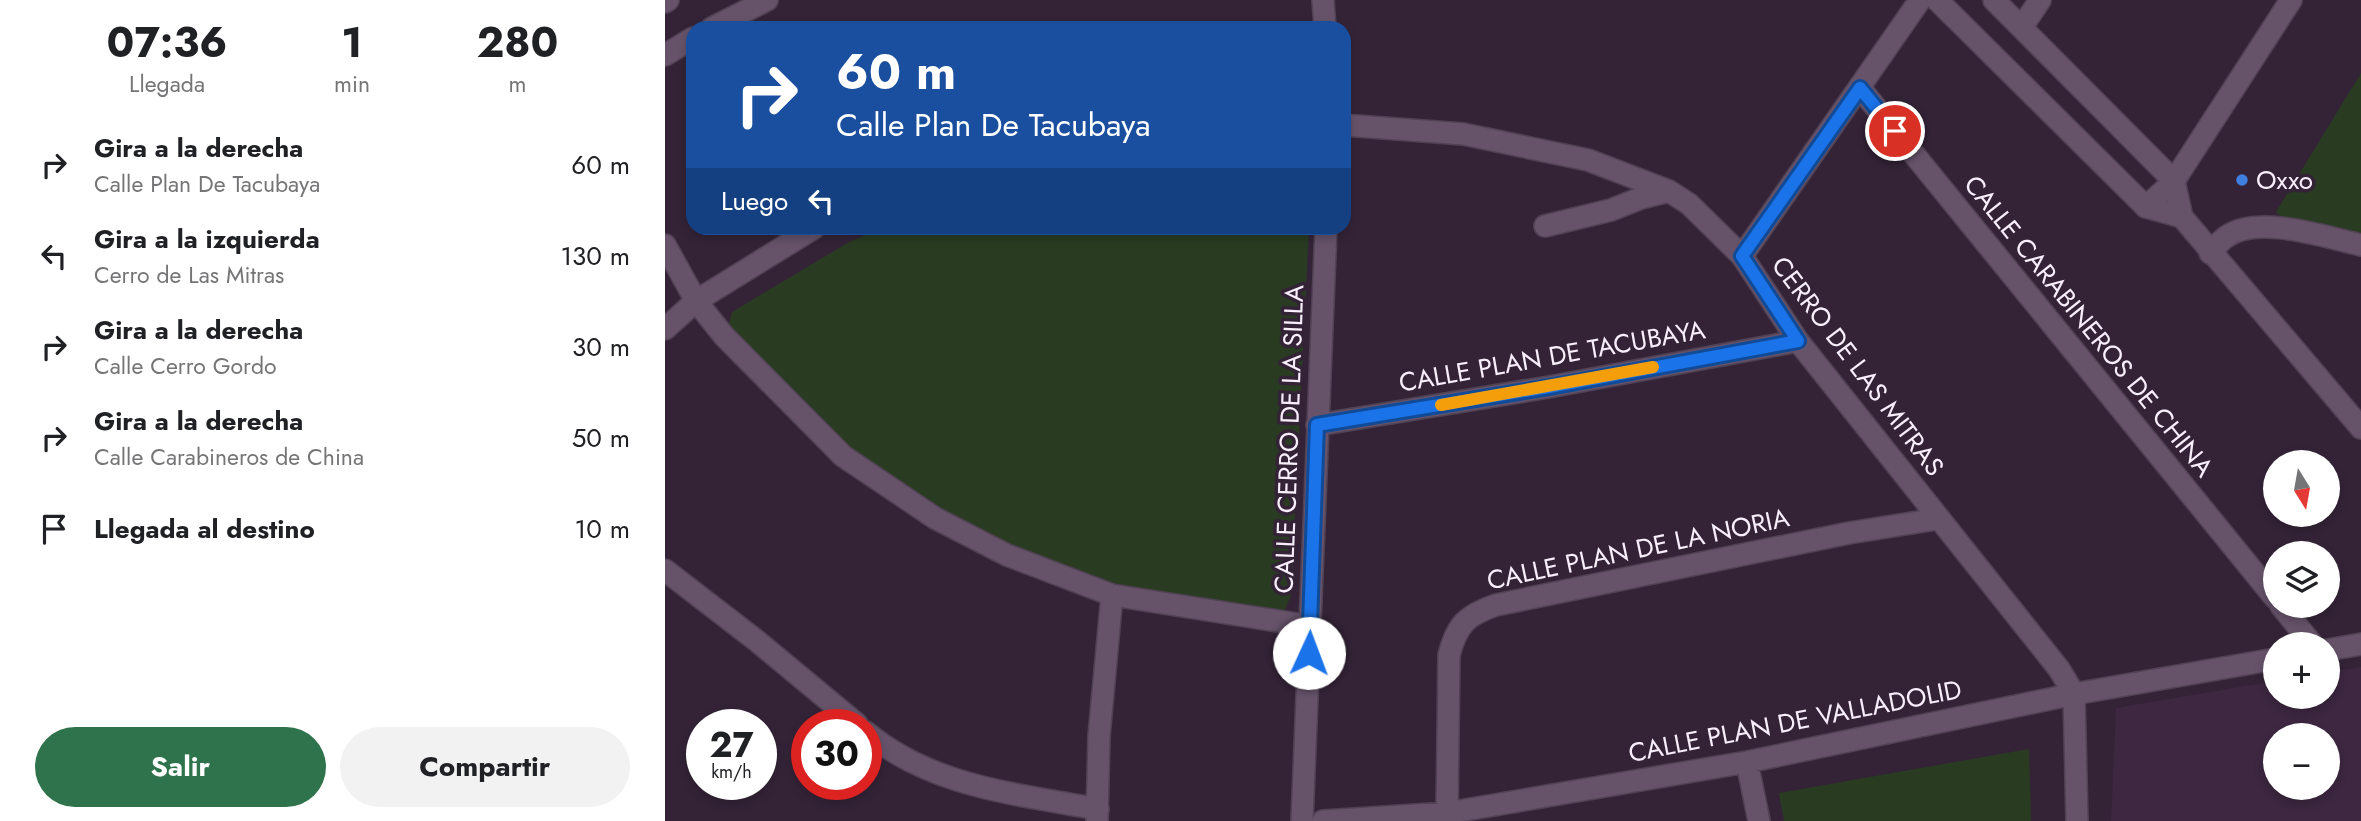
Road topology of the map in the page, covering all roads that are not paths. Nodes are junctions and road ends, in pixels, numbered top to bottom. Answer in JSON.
{"nodes":[{"id":1,"x":767,"y":0,"type":"edge"},
{"id":2,"x":1323,"y":0,"type":"edge"},
{"id":3,"x":1920,"y":0,"type":"edge"},
{"id":4,"x":1937,"y":0,"type":"edge"},
{"id":5,"x":1994,"y":0,"type":"edge"},
{"id":6,"x":2040,"y":0,"type":"edge"},
{"id":7,"x":2291,"y":0,"type":"edge"},
{"id":8,"x":726,"y":21,"type":"edge"},
{"id":9,"x":1324,"y":21,"type":"edge"},
{"id":10,"x":2022,"y":27,"type":"junction"},
{"id":11,"x":686,"y":42,"type":"edge"},
{"id":12,"x":665,"y":55,"type":"edge"},
{"id":13,"x":1860,"y":88,"type":"junction"},
{"id":14,"x":1351,"y":126,"type":"edge"},
{"id":15,"x":2174,"y":181,"type":"junction"},
{"id":16,"x":1669,"y":191,"type":"junction"},
{"id":17,"x":2146,"y":206,"type":"junction"},
{"id":18,"x":2182,"y":217,"type":"junction"},
{"id":19,"x":1545,"y":226,"type":"dead end"},
{"id":20,"x":803,"y":235,"type":"edge"},
{"id":21,"x":1326,"y":235,"type":"edge"},
{"id":22,"x":665,"y":245,"type":"edge"},
{"id":23,"x":2361,"y":245,"type":"edge"},
{"id":24,"x":2210,"y":253,"type":"junction"},
{"id":25,"x":1742,"y":256,"type":"junction"},
{"id":26,"x":697,"y":301,"type":"junction"},
{"id":27,"x":665,"y":329,"type":"edge"},
{"id":28,"x":1798,"y":341,"type":"junction"},
{"id":29,"x":1317,"y":425,"type":"junction"},
{"id":30,"x":2361,"y":428,"type":"edge"},
{"id":31,"x":1937,"y":519,"type":"junction"},
{"id":32,"x":665,"y":570,"type":"edge"},
{"id":33,"x":2263,"y":583,"type":"edge"},
{"id":34,"x":1112,"y":595,"type":"junction"},
{"id":35,"x":2291,"y":618,"type":"edge"},
{"id":36,"x":1310,"y":625,"type":"junction"},
{"id":37,"x":2302,"y":632,"type":"edge"},
{"id":38,"x":2361,"y":644,"type":"edge"},
{"id":39,"x":2340,"y":648,"type":"edge"},
{"id":40,"x":2263,"y":661,"type":"edge"},
{"id":41,"x":2074,"y":694,"type":"junction"},
{"id":42,"x":839,"y":709,"type":"edge"},
{"id":43,"x":882,"y":745,"type":"edge"},
{"id":44,"x":1747,"y":762,"type":"junction"},
{"id":45,"x":1447,"y":813,"type":"junction"},
{"id":46,"x":1098,"y":815,"type":"edge"},
{"id":47,"x":1301,"y":821,"type":"edge"},
{"id":48,"x":1323,"y":821,"type":"edge"},
{"id":49,"x":1759,"y":821,"type":"edge"},
{"id":50,"x":2077,"y":821,"type":"edge"}],
"edges":[{"from":1,"to":8,"type":"street"},
{"from":2,"to":9,"type":"street"},
{"from":3,"to":13,"type":"street"},
{"from":4,"to":17,"type":"street"},
{"from":5,"to":10,"type":"street"},
{"from":6,"to":10,"type":"street"},
{"from":7,"to":15,"type":"street"},
{"from":10,"to":15,"type":"street"},
{"from":11,"to":12,"type":"street"},
{"from":13,"to":25,"type":"street"},
{"from":13,"to":33,"type":"street","name":"CALLE CARABINEROS DE CHINA"},
{"from":14,"to":16,"type":"street","name":"CERRO DE LAS MITRAS"},
{"from":15,"to":17,"type":"street"},
{"from":15,"to":18,"type":"street"},
{"from":16,"to":19,"type":"street"},
{"from":16,"to":25,"type":"street","name":"CERRO DE LAS MITRAS"},
{"from":17,"to":18,"type":"street"},
{"from":18,"to":24,"type":"street"},
{"from":20,"to":26,"type":"street"},
{"from":21,"to":29,"type":"street","name":"CALLE CERRO DE LA SILLA"},
{"from":22,"to":26,"type":"street"},
{"from":23,"to":24,"type":"street"},
{"from":24,"to":30,"type":"street"},
{"from":25,"to":28,"type":"street","name":"CERRO DE LAS MITRAS"},
{"from":26,"to":27,"type":"street"},
{"from":26,"to":34,"type":"street"},
{"from":28,"to":29,"type":"street","name":"CALLE PLAN DE TACUBAYA"},
{"from":28,"to":31,"type":"street","name":"CERRO DE LAS MITRAS"},
{"from":29,"to":36,"type":"street","name":"CALLE CERRO DE LA SILLA"},
{"from":31,"to":41,"type":"street","name":"CERRO DE LAS MITRAS"},
{"from":31,"to":45,"type":"street","name":"CALLE PLAN DE LA NORIA"},
{"from":32,"to":42,"type":"street"},
{"from":34,"to":36,"type":"street"},
{"from":34,"to":46,"type":"street"},
{"from":35,"to":37,"type":"street"},
{"from":36,"to":47,"type":"street","name":"CALLE CERRO DE LA SILLA"},
{"from":38,"to":39,"type":"street"},
{"from":40,"to":41,"type":"street","name":"CALLE PLAN DE VALLADOLID"},
{"from":41,"to":44,"type":"street","name":"CALLE PLAN DE VALLADOLID"},
{"from":41,"to":50,"type":"street"},
{"from":43,"to":46,"type":"street"},
{"from":44,"to":45,"type":"street","name":"CALLE PLAN DE VALLADOLID"},
{"from":44,"to":49,"type":"street"},
{"from":45,"to":48,"type":"street","name":"CALLE PLAN DE VALLADOLID"}]}
